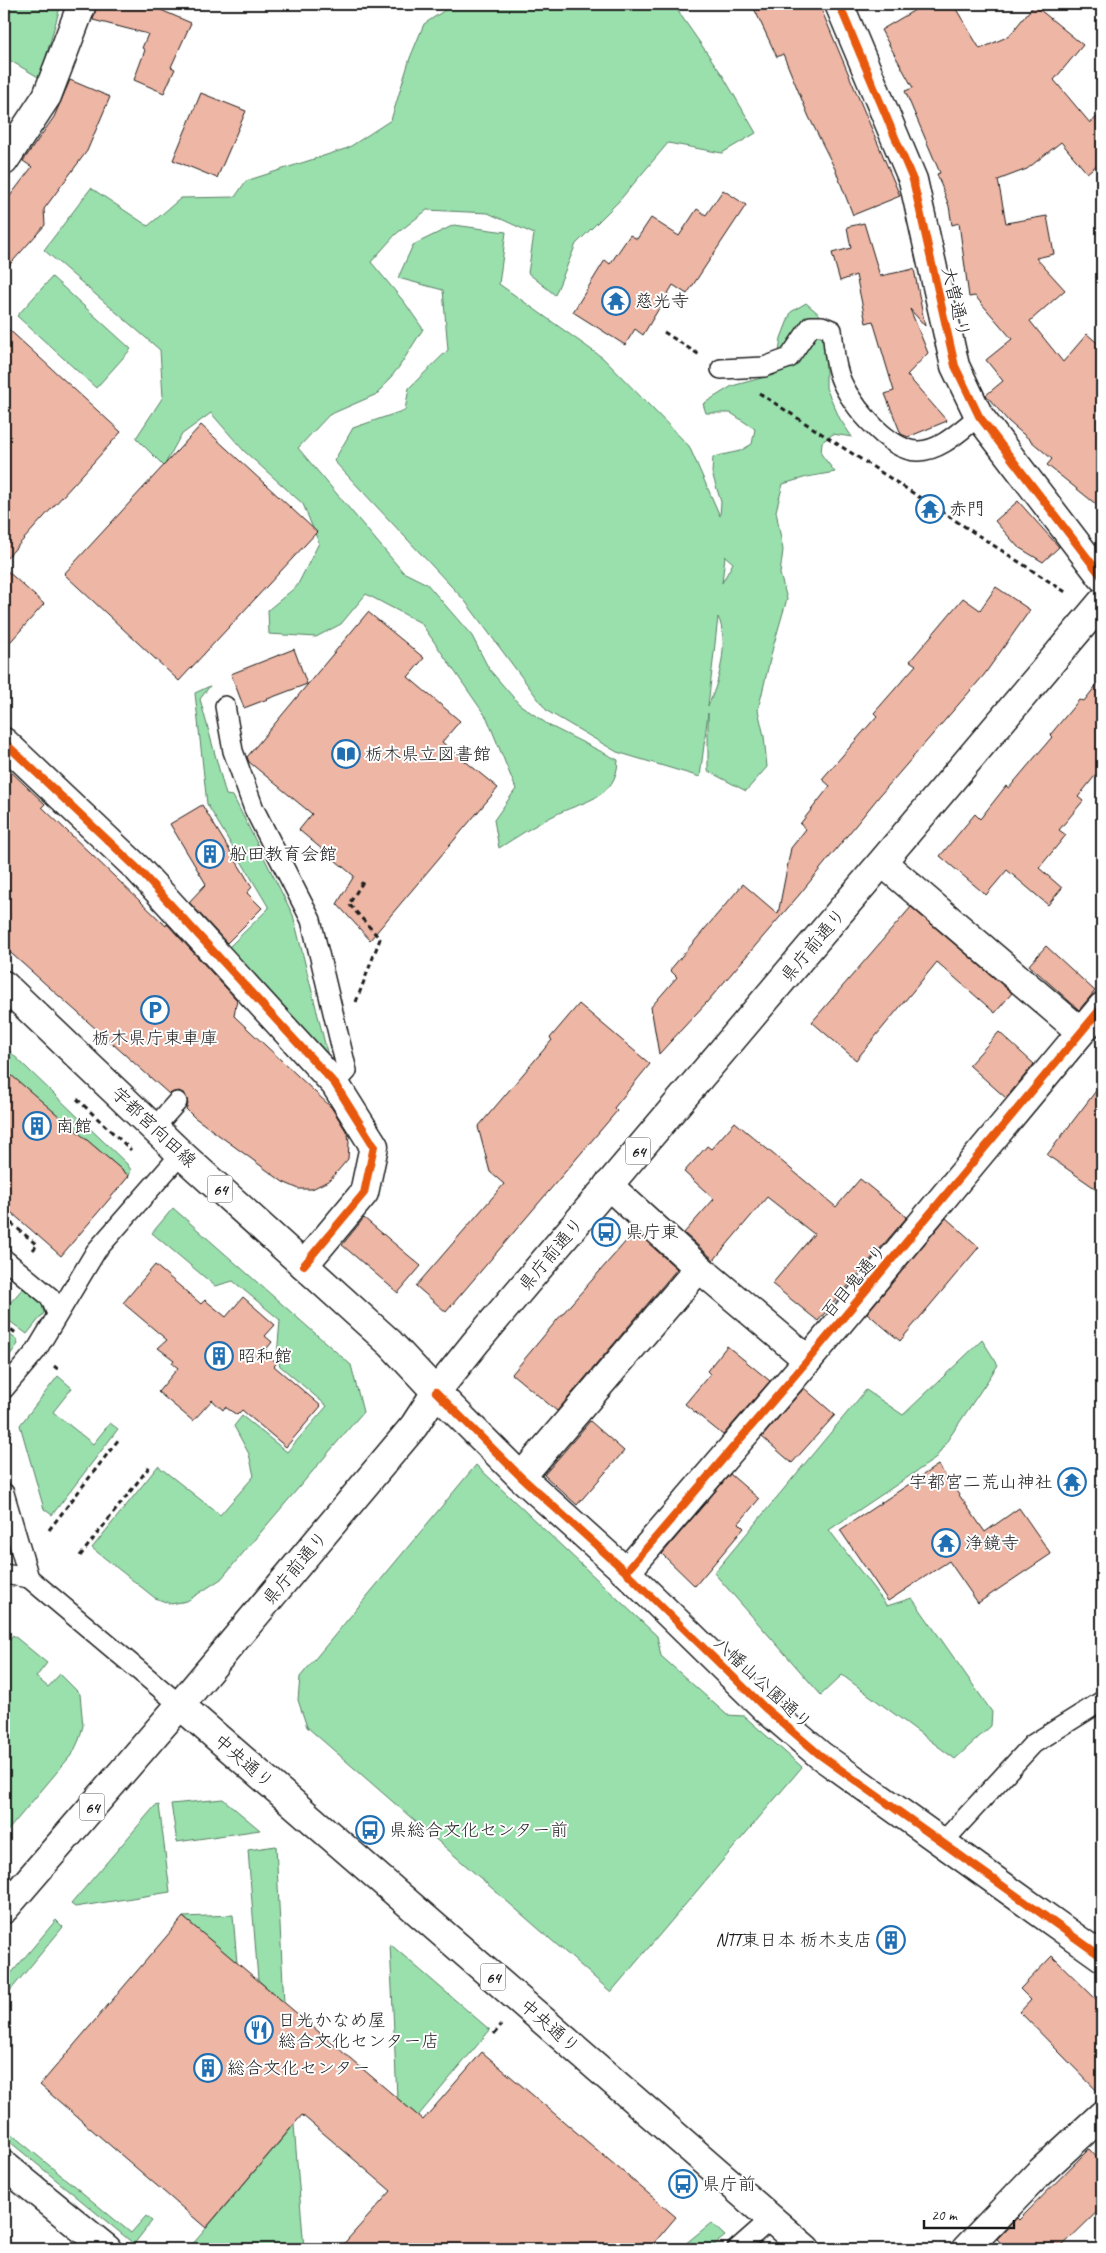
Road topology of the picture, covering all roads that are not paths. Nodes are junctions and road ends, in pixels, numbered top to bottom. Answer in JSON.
{"nodes":[{"id":1,"x":82,"y":4,"type":"edge"},
{"id":2,"x":839,"y":4,"type":"edge"},
{"id":3,"x":4,"y":161,"type":"edge"},
{"id":4,"x":721,"y":369,"type":"road end"},
{"id":5,"x":979,"y":416,"type":"junction"},
{"id":6,"x":1102,"y":577,"type":"edge"},
{"id":7,"x":1102,"y":602,"type":"edge"},
{"id":8,"x":225,"y":706,"type":"dead end"},
{"id":9,"x":4,"y":742,"type":"edge"},
{"id":10,"x":883,"y":863,"type":"junction"},
{"id":11,"x":4,"y":985,"type":"edge"},
{"id":12,"x":1102,"y":1007,"type":"edge"},
{"id":13,"x":1081,"y":1032,"type":"junction"},
{"id":14,"x":335,"y":1084,"type":"junction"},
{"id":15,"x":177,"y":1102,"type":"dead end"},
{"id":16,"x":154,"y":1128,"type":"junction"},
{"id":17,"x":181,"y":1154,"type":"junction"},
{"id":18,"x":608,"y":1185,"type":"junction"},
{"id":19,"x":4,"y":1259,"type":"edge"},
{"id":20,"x":304,"y":1265,"type":"junction"},
{"id":21,"x":700,"y":1268,"type":"junction"},
{"id":22,"x":57,"y":1314,"type":"junction"},
{"id":23,"x":808,"y":1360,"type":"junction"},
{"id":24,"x":4,"y":1389,"type":"edge"},
{"id":25,"x":436,"y":1392,"type":"junction"},
{"id":26,"x":520,"y":1477,"type":"junction"},
{"id":27,"x":4,"y":1493,"type":"edge"},
{"id":28,"x":626,"y":1572,"type":"junction"},
{"id":29,"x":4,"y":1574,"type":"edge"},
{"id":30,"x":29,"y":1578,"type":"junction"},
{"id":31,"x":1102,"y":1700,"type":"edge"},
{"id":32,"x":180,"y":1705,"type":"junction"},
{"id":33,"x":942,"y":1842,"type":"junction"},
{"id":34,"x":4,"y":1909,"type":"edge"},
{"id":35,"x":1102,"y":1957,"type":"edge"},
{"id":36,"x":1102,"y":2115,"type":"edge"},
{"id":37,"x":4,"y":2165,"type":"edge"},
{"id":38,"x":771,"y":2218,"type":"junction"},
{"id":39,"x":107,"y":2249,"type":"edge"},
{"id":40,"x":738,"y":2249,"type":"edge"},
{"id":41,"x":806,"y":2249,"type":"edge"},
{"id":42,"x":966,"y":2249,"type":"edge"}],
"edges":[{"from":1,"to":3,"type":"street"},
{"from":2,"to":5,"type":"street","name":"大曽通り"},
{"from":4,"to":5,"type":"lane"},
{"from":5,"to":6,"type":"street","name":"大曽通り"},
{"from":7,"to":10,"type":"street","name":"県庁前通り","number":"64"},
{"from":8,"to":14,"type":"lane"},
{"from":9,"to":14,"type":"street"},
{"from":10,"to":13,"type":"street"},
{"from":10,"to":18,"type":"street","name":"県庁前通り","number":"64"},
{"from":11,"to":16,"type":"street","name":"宇都宮向田線","number":"64"},
{"from":12,"to":13,"type":"street","name":"百目鬼通り"},
{"from":13,"to":23,"type":"street","name":"百目鬼通り"},
{"from":14,"to":20,"type":"street"},
{"from":15,"to":16,"type":"lane"},
{"from":16,"to":17,"type":"street","name":"宇都宮向田線","number":"64"},
{"from":17,"to":20,"type":"street","name":"宇都宮向田線","number":"64"},
{"from":17,"to":22,"type":"lane"},
{"from":18,"to":21,"type":"street"},
{"from":18,"to":25,"type":"street","name":"県庁前通り","number":"64"},
{"from":19,"to":22,"type":"lane"},
{"from":20,"to":25,"type":"street","name":"宇都宮向田線","number":"64"},
{"from":21,"to":23,"type":"street"},
{"from":21,"to":26,"type":"street"},
{"from":22,"to":24,"type":"lane"},
{"from":23,"to":28,"type":"street","name":"百目鬼通り"},
{"from":25,"to":26,"type":"street","name":"八幡山公園通り"},
{"from":25,"to":32,"type":"street","name":"県庁前通り","number":"64"},
{"from":26,"to":28,"type":"street","name":"八幡山公園通り"},
{"from":27,"to":30,"type":"lane"},
{"from":28,"to":33,"type":"street","name":"八幡山公園通り"},
{"from":29,"to":30,"type":"lane"},
{"from":30,"to":32,"type":"lane"},
{"from":31,"to":33,"type":"lane"},
{"from":32,"to":34,"type":"street","name":"県庁前通り","number":"64"},
{"from":32,"to":38,"type":"street","name":"中央通り","number":"64"},
{"from":33,"to":35,"type":"street","name":"八幡山公園通り"},
{"from":36,"to":42,"type":"street"},
{"from":37,"to":39,"type":"street"},
{"from":38,"to":40,"type":"lane"},
{"from":38,"to":41,"type":"street","name":"中央通り","number":"64"}]}
